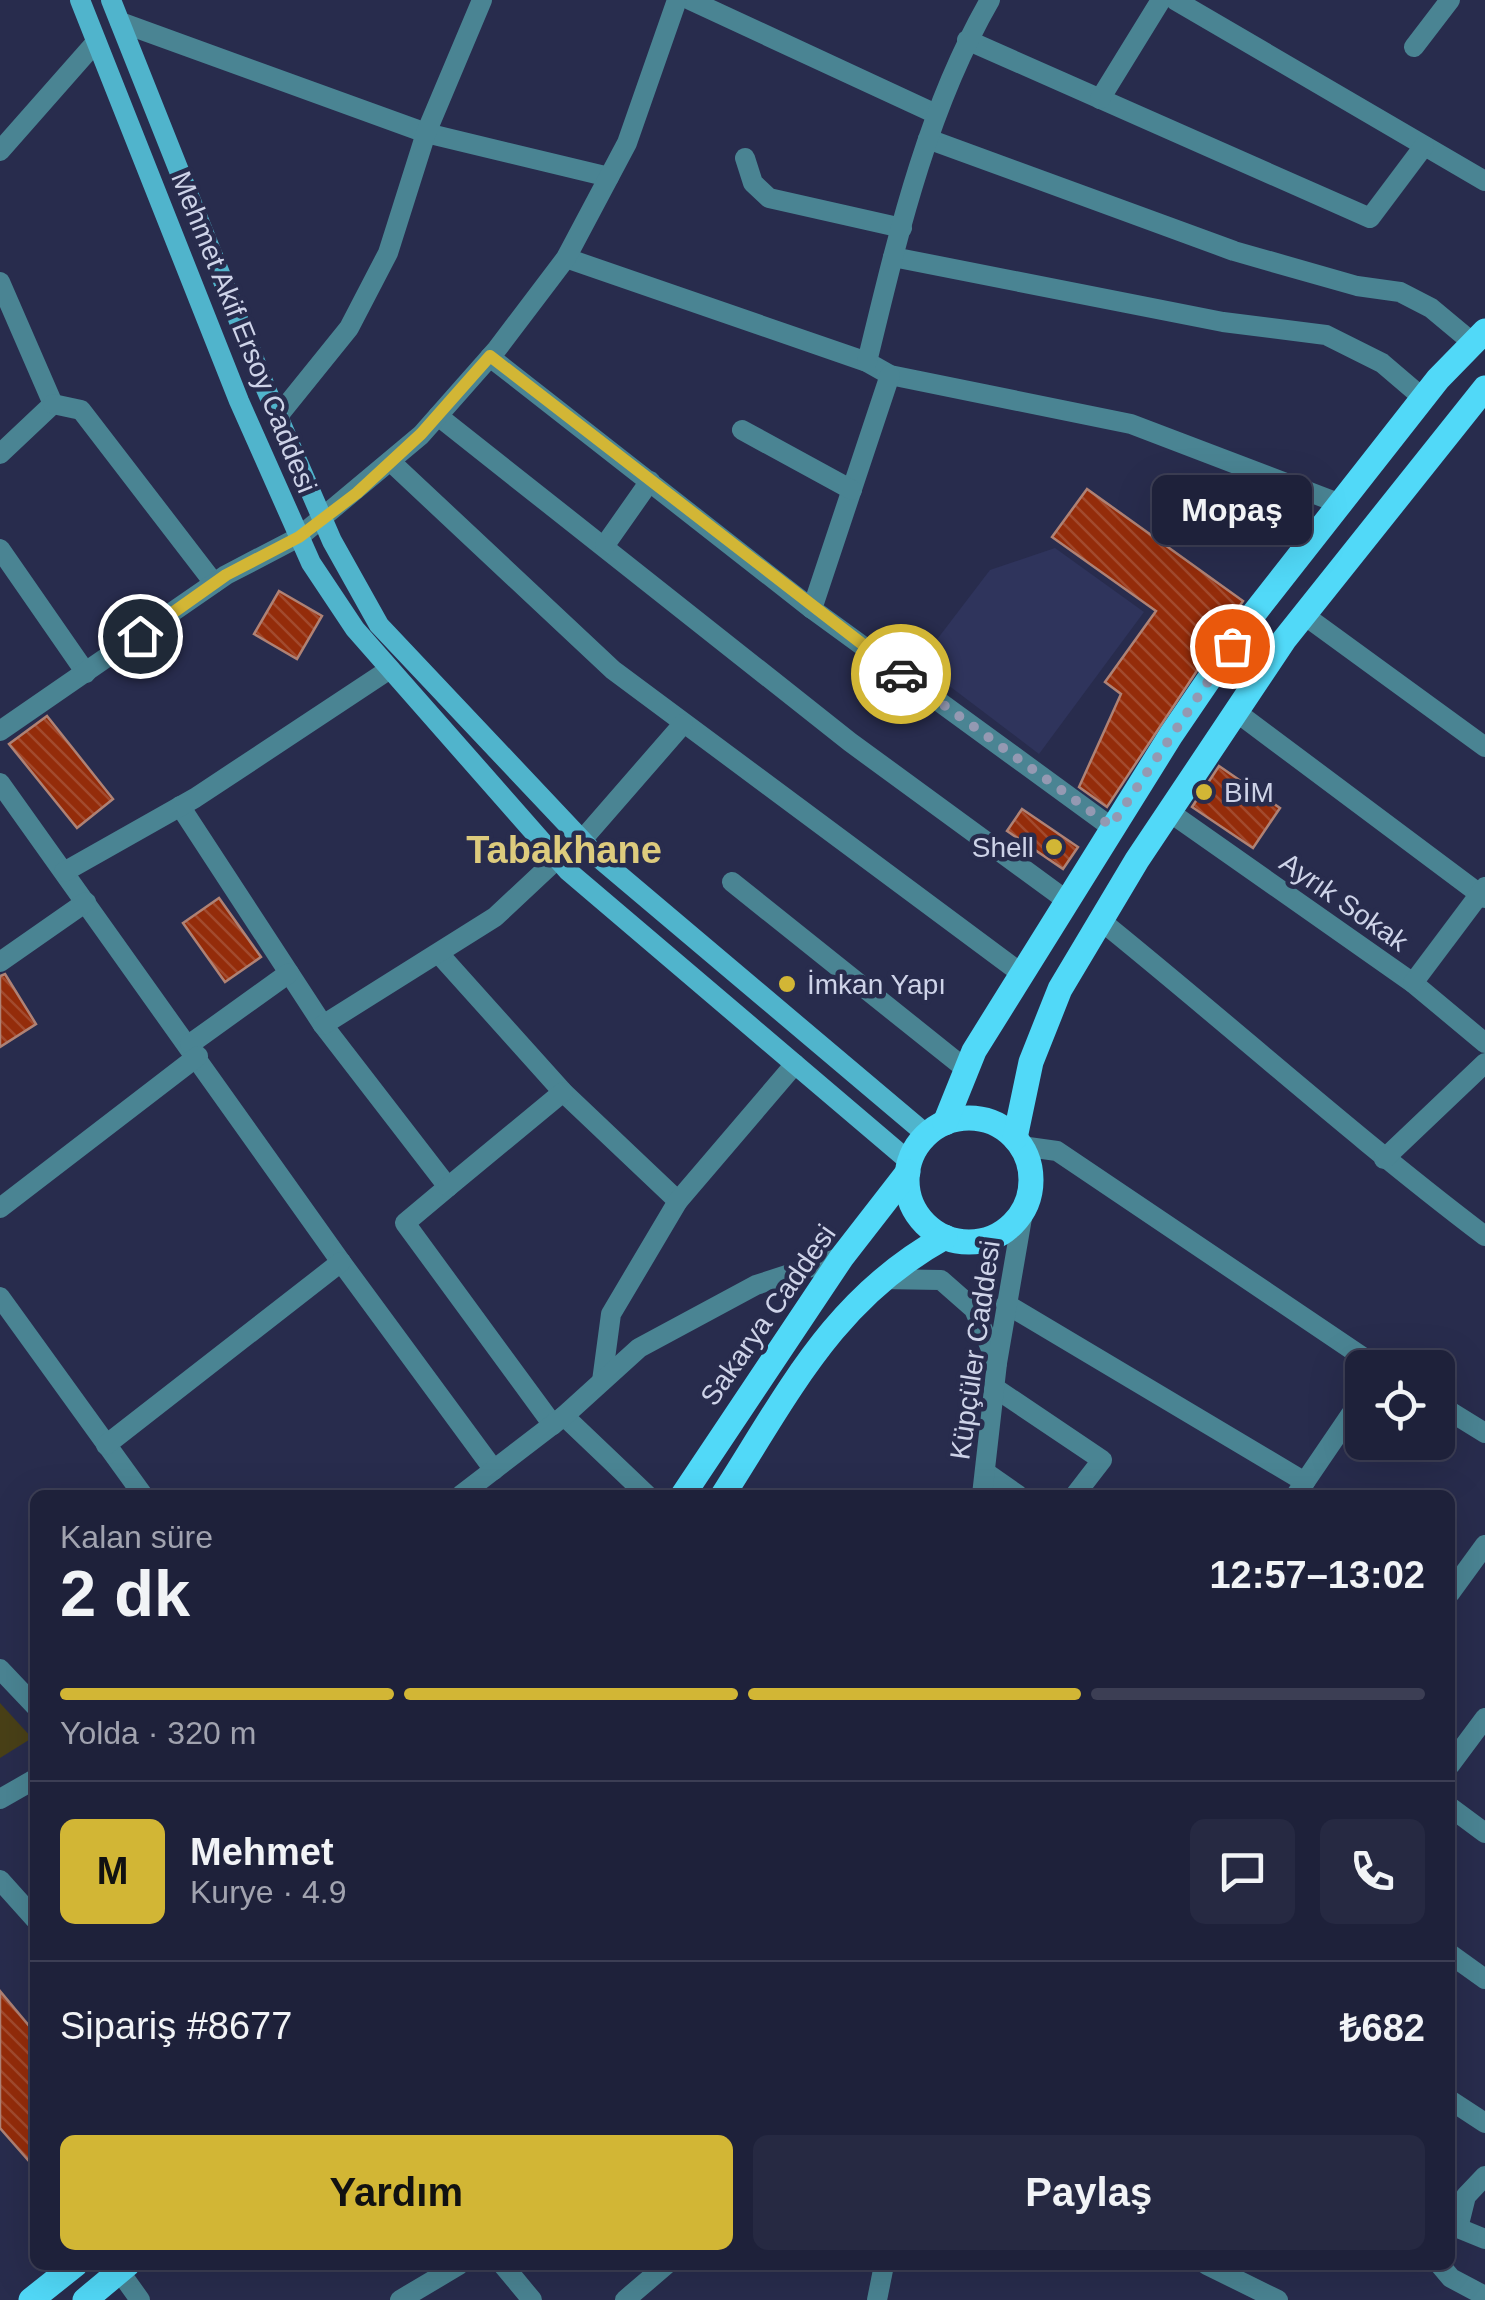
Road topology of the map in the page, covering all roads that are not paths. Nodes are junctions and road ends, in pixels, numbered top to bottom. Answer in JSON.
{"nodes":[{"id":1,"x":80,"y":0,"type":"edge"},
{"id":2,"x":111,"y":0,"type":"edge"},
{"id":3,"x":482,"y":0,"type":"edge"},
{"id":4,"x":677,"y":0,"type":"edge"},
{"id":5,"x":690,"y":0,"type":"edge"},
{"id":6,"x":990,"y":0,"type":"edge"},
{"id":7,"x":1161,"y":0,"type":"edge"},
{"id":8,"x":1175,"y":0,"type":"edge"},
{"id":9,"x":1450,"y":0,"type":"edge"},
{"id":10,"x":120,"y":22,"type":"junction"},
{"id":11,"x":967,"y":40,"type":"junction"},
{"id":12,"x":96,"y":42,"type":"junction"},
{"id":13,"x":1414,"y":47,"type":"dead end"},
{"id":14,"x":1100,"y":99,"type":"junction"},
{"id":15,"x":936,"y":114,"type":"junction"},
{"id":16,"x":426,"y":133,"type":"junction"},
{"id":17,"x":928,"y":140,"type":"junction"},
{"id":18,"x":1424,"y":146,"type":"junction"},
{"id":19,"x":0,"y":151,"type":"edge"},
{"id":20,"x":744,"y":158,"type":"dead end"},
{"id":21,"x":609,"y":176,"type":"junction"},
{"id":22,"x":1485,"y":180,"type":"edge"},
{"id":23,"x":902,"y":228,"type":"junction"},
{"id":24,"x":893,"y":257,"type":"junction"},
{"id":25,"x":566,"y":258,"type":"junction"},
{"id":26,"x":0,"y":282,"type":"edge"},
{"id":27,"x":1479,"y":337,"type":"edge"},
{"id":28,"x":490,"y":356,"type":"junction"},
{"id":29,"x":867,"y":362,"type":"junction"},
{"id":30,"x":890,"y":375,"type":"junction"},
{"id":31,"x":1423,"y":398,"type":"junction"},
{"id":32,"x":53,"y":404,"type":"junction"},
{"id":33,"x":1479,"y":404,"type":"edge"},
{"id":34,"x":278,"y":416,"type":"junction"},
{"id":35,"x":438,"y":416,"type":"junction"},
{"id":36,"x":742,"y":430,"type":"dead end"},
{"id":37,"x":0,"y":454,"type":"edge"},
{"id":38,"x":391,"y":462,"type":"junction"},
{"id":39,"x":650,"y":481,"type":"junction"},
{"id":40,"x":852,"y":490,"type":"junction"},
{"id":41,"x":1341,"y":504,"type":"junction"},
{"id":42,"x":322,"y":517,"type":"junction"},
{"id":43,"x":299,"y":537,"type":"junction"},
{"id":44,"x":604,"y":545,"type":"junction"},
{"id":45,"x":0,"y":549,"type":"edge"},
{"id":46,"x":214,"y":583,"type":"junction"},
{"id":47,"x":812,"y":609,"type":"junction"},
{"id":48,"x":1304,"y":615,"type":"junction"},
{"id":49,"x":390,"y":669,"type":"junction"},
{"id":50,"x":86,"y":673,"type":"junction"},
{"id":51,"x":1235,"y":712,"type":"junction"},
{"id":52,"x":683,"y":724,"type":"junction"},
{"id":53,"x":0,"y":731,"type":"edge"},
{"id":54,"x":1485,"y":747,"type":"edge"},
{"id":55,"x":0,"y":783,"type":"edge"},
{"id":56,"x":180,"y":806,"type":"junction"},
{"id":57,"x":1168,"y":811,"type":"junction"},
{"id":58,"x":1111,"y":826,"type":"junction"},
{"id":59,"x":582,"y":840,"type":"junction"},
{"id":60,"x":557,"y":860,"type":"junction"},
{"id":61,"x":64,"y":872,"type":"junction"},
{"id":62,"x":732,"y":882,"type":"dead end"},
{"id":63,"x":1483,"y":893,"type":"edge"},
{"id":64,"x":1066,"y":900,"type":"junction"},
{"id":65,"x":86,"y":902,"type":"junction"},
{"id":66,"x":1100,"y":920,"type":"junction"},
{"id":67,"x":440,"y":955,"type":"junction"},
{"id":68,"x":0,"y":962,"type":"edge"},
{"id":69,"x":289,"y":973,"type":"junction"},
{"id":70,"x":1022,"y":974,"type":"junction"},
{"id":71,"x":1412,"y":984,"type":"junction"},
{"id":72,"x":324,"y":1025,"type":"junction"},
{"id":73,"x":1485,"y":1043,"type":"edge"},
{"id":74,"x":194,"y":1050,"type":"junction"},
{"id":75,"x":1485,"y":1063,"type":"edge"},
{"id":76,"x":794,"y":1064,"type":"junction"},
{"id":77,"x":967,"y":1070,"type":"junction"},
{"id":78,"x":562,"y":1092,"type":"junction"},
{"id":79,"x":936,"y":1129,"type":"junction"},
{"id":80,"x":1018,"y":1142,"type":"junction"},
{"id":81,"x":1384,"y":1159,"type":"junction"},
{"id":82,"x":909,"y":1167,"type":"junction"},
{"id":83,"x":448,"y":1188,"type":"junction"},
{"id":84,"x":678,"y":1202,"type":"junction"},
{"id":85,"x":0,"y":1208,"type":"edge"},
{"id":86,"x":1023,"y":1212,"type":"junction"},
{"id":87,"x":1485,"y":1236,"type":"edge"},
{"id":88,"x":945,"y":1238,"type":"junction"},
{"id":89,"x":842,"y":1257,"type":"junction"},
{"id":90,"x":341,"y":1262,"type":"junction"},
{"id":91,"x":881,"y":1280,"type":"junction"},
{"id":92,"x":0,"y":1297,"type":"edge"},
{"id":93,"x":1006,"y":1304,"type":"junction"},
{"id":94,"x":1352,"y":1350,"type":"edge"},
{"id":95,"x":997,"y":1364,"type":"junction"},
{"id":96,"x":602,"y":1382,"type":"junction"},
{"id":97,"x":995,"y":1388,"type":"junction"},
{"id":98,"x":1455,"y":1414,"type":"edge"},
{"id":99,"x":559,"y":1420,"type":"junction"},
{"id":100,"x":1345,"y":1423,"type":"edge"},
{"id":101,"x":1485,"y":1432,"type":"edge"},
{"id":102,"x":106,"y":1445,"type":"junction"},
{"id":103,"x":494,"y":1470,"type":"junction"},
{"id":104,"x":984,"y":1472,"type":"junction"},
{"id":105,"x":1300,"y":1488,"type":"edge"},
{"id":106,"x":138,"y":1490,"type":"edge"},
{"id":107,"x":468,"y":1490,"type":"edge"},
{"id":108,"x":641,"y":1490,"type":"edge"},
{"id":109,"x":686,"y":1490,"type":"edge"},
{"id":110,"x":725,"y":1490,"type":"edge"},
{"id":111,"x":982,"y":1490,"type":"edge"},
{"id":112,"x":1011,"y":1490,"type":"edge"},
{"id":113,"x":1079,"y":1490,"type":"edge"},
{"id":114,"x":1485,"y":1544,"type":"edge"},
{"id":115,"x":1455,"y":1586,"type":"edge"},
{"id":116,"x":0,"y":1669,"type":"edge"},
{"id":117,"x":30,"y":1701,"type":"edge"},
{"id":118,"x":1485,"y":1718,"type":"edge"},
{"id":119,"x":1455,"y":1758,"type":"edge"},
{"id":120,"x":30,"y":1782,"type":"edge"},
{"id":121,"x":0,"y":1799,"type":"edge"},
{"id":122,"x":1455,"y":1811,"type":"edge"},
{"id":123,"x":1485,"y":1833,"type":"edge"},
{"id":124,"x":0,"y":1880,"type":"edge"},
{"id":125,"x":30,"y":1913,"type":"edge"},
{"id":126,"x":1455,"y":1958,"type":"edge"},
{"id":127,"x":1485,"y":1980,"type":"edge"},
{"id":128,"x":1455,"y":2103,"type":"edge"},
{"id":129,"x":1485,"y":2124,"type":"edge"},
{"id":130,"x":1485,"y":2176,"type":"edge"},
{"id":131,"x":1455,"y":2226,"type":"edge"},
{"id":132,"x":1455,"y":2229,"type":"edge"},
{"id":133,"x":1485,"y":2239,"type":"edge"},
{"id":134,"x":69,"y":2270,"type":"edge"},
{"id":135,"x":122,"y":2270,"type":"edge"},
{"id":136,"x":125,"y":2270,"type":"edge"},
{"id":137,"x":450,"y":2270,"type":"edge"},
{"id":138,"x":507,"y":2270,"type":"edge"},
{"id":139,"x":660,"y":2270,"type":"edge"},
{"id":140,"x":883,"y":2270,"type":"edge"},
{"id":141,"x":1217,"y":2270,"type":"edge"},
{"id":142,"x":1444,"y":2270,"type":"edge"},
{"id":143,"x":1485,"y":2296,"type":"edge"},
{"id":144,"x":31,"y":2300,"type":"edge"},
{"id":145,"x":85,"y":2300,"type":"edge"},
{"id":146,"x":140,"y":2300,"type":"edge"},
{"id":147,"x":400,"y":2300,"type":"edge"},
{"id":148,"x":532,"y":2300,"type":"edge"},
{"id":149,"x":624,"y":2300,"type":"edge"},
{"id":150,"x":877,"y":2300,"type":"edge"},
{"id":151,"x":1278,"y":2300,"type":"edge"}],
"edges":[{"from":1,"to":12,"type":"main road","name":"Mehmet Akif Ersoy Caddesi"},
{"from":2,"to":10,"type":"main road","name":"Mehmet Akif Ersoy Caddesi"},
{"from":3,"to":16,"type":"street"},
{"from":4,"to":21,"type":"street"},
{"from":5,"to":15,"type":"street"},
{"from":6,"to":11,"type":"street"},
{"from":7,"to":14,"type":"street"},
{"from":8,"to":18,"type":"street"},
{"from":9,"to":13,"type":"street"},
{"from":10,"to":16,"type":"street"},
{"from":10,"to":34,"type":"main road","name":"Mehmet Akif Ersoy Caddesi"},
{"from":11,"to":14,"type":"street"},
{"from":11,"to":15,"type":"street"},
{"from":12,"to":19,"type":"street"},
{"from":12,"to":43,"type":"main road","name":"Mehmet Akif Ersoy Caddesi"},
{"from":14,"to":18,"type":"street"},
{"from":15,"to":17,"type":"street"},
{"from":16,"to":21,"type":"street"},
{"from":16,"to":34,"type":"street"},
{"from":17,"to":23,"type":"street"},
{"from":17,"to":27,"type":"street"},
{"from":18,"to":22,"type":"street"},
{"from":20,"to":23,"type":"street"},
{"from":21,"to":25,"type":"street"},
{"from":23,"to":24,"type":"street"},
{"from":24,"to":29,"type":"street"},
{"from":24,"to":31,"type":"street"},
{"from":25,"to":28,"type":"street"},
{"from":25,"to":29,"type":"street"},
{"from":26,"to":32,"type":"street"},
{"from":27,"to":31,"type":"main road"},
{"from":28,"to":35,"type":"street"},
{"from":28,"to":39,"type":"street"},
{"from":29,"to":30,"type":"street"},
{"from":30,"to":40,"type":"street"},
{"from":30,"to":41,"type":"street"},
{"from":31,"to":41,"type":"main road"},
{"from":32,"to":37,"type":"street"},
{"from":32,"to":46,"type":"street"},
{"from":33,"to":48,"type":"main road"},
{"from":34,"to":42,"type":"main road","name":"Mehmet Akif Ersoy Caddesi"},
{"from":35,"to":38,"type":"street"},
{"from":35,"to":44,"type":"street"},
{"from":36,"to":40,"type":"street"},
{"from":38,"to":42,"type":"street"},
{"from":38,"to":52,"type":"street"},
{"from":39,"to":44,"type":"street"},
{"from":39,"to":47,"type":"street"},
{"from":40,"to":47,"type":"street"},
{"from":41,"to":58,"type":"main road"},
{"from":42,"to":43,"type":"street"},
{"from":42,"to":59,"type":"main road","name":"Mehmet Akif Ersoy Caddesi"},
{"from":43,"to":46,"type":"street"},
{"from":43,"to":49,"type":"main road","name":"Mehmet Akif Ersoy Caddesi"},
{"from":44,"to":64,"type":"street"},
{"from":45,"to":50,"type":"street"},
{"from":46,"to":50,"type":"street"},
{"from":47,"to":58,"type":"street"},
{"from":48,"to":51,"type":"main road"},
{"from":48,"to":54,"type":"street"},
{"from":49,"to":56,"type":"street"},
{"from":49,"to":60,"type":"main road","name":"Mehmet Akif Ersoy Caddesi"},
{"from":50,"to":53,"type":"street"},
{"from":51,"to":57,"type":"main road"},
{"from":51,"to":63,"type":"street"},
{"from":52,"to":59,"type":"street"},
{"from":52,"to":70,"type":"street"},
{"from":55,"to":61,"type":"street"},
{"from":56,"to":61,"type":"street"},
{"from":56,"to":69,"type":"street"},
{"from":57,"to":66,"type":"main road"},
{"from":57,"to":71,"type":"street","name":"Ayrık Sokak"},
{"from":58,"to":64,"type":"main road"},
{"from":59,"to":79,"type":"main road","name":"Mehmet Akif Ersoy Caddesi"},
{"from":60,"to":67,"type":"street"},
{"from":60,"to":76,"type":"main road","name":"Mehmet Akif Ersoy Caddesi"},
{"from":61,"to":65,"type":"street"},
{"from":62,"to":77,"type":"street"},
{"from":63,"to":71,"type":"street"},
{"from":64,"to":70,"type":"main road"},
{"from":65,"to":68,"type":"street"},
{"from":65,"to":74,"type":"street"},
{"from":66,"to":80,"type":"main road"},
{"from":66,"to":81,"type":"street"},
{"from":67,"to":72,"type":"street"},
{"from":67,"to":78,"type":"street"},
{"from":69,"to":72,"type":"street"},
{"from":69,"to":74,"type":"street"},
{"from":70,"to":77,"type":"main road"},
{"from":71,"to":73,"type":"street","name":"Ayrık Sokak"},
{"from":72,"to":83,"type":"street"},
{"from":74,"to":85,"type":"street"},
{"from":74,"to":90,"type":"street"},
{"from":75,"to":81,"type":"street"},
{"from":76,"to":82,"type":"main road","name":"Mehmet Akif Ersoy Caddesi"},
{"from":76,"to":84,"type":"street"},
{"from":77,"to":79,"type":"main road"},
{"from":78,"to":83,"type":"street"},
{"from":78,"to":84,"type":"street"},
{"from":79,"to":80,"type":"main road"},
{"from":79,"to":82,"type":"main road"},
{"from":80,"to":86,"type":"main road"},
{"from":80,"to":94,"type":"street"},
{"from":81,"to":87,"type":"street"},
{"from":82,"to":88,"type":"main road"},
{"from":82,"to":89,"type":"main road","name":"Sakarya Caddesi"},
{"from":83,"to":99,"type":"street"},
{"from":84,"to":96,"type":"street"},
{"from":86,"to":88,"type":"main road"},
{"from":86,"to":93,"type":"street","name":"Küpçüler Caddesi"},
{"from":88,"to":91,"type":"main road"},
{"from":89,"to":96,"type":"street"},
{"from":89,"to":109,"type":"main road","name":"Sakarya Caddesi"},
{"from":90,"to":102,"type":"street"},
{"from":90,"to":103,"type":"street"},
{"from":91,"to":95,"type":"street"},
{"from":91,"to":110,"type":"main road"},
{"from":92,"to":102,"type":"street"},
{"from":93,"to":95,"type":"street","name":"Küpçüler Caddesi"},
{"from":93,"to":105,"type":"street"},
{"from":95,"to":97,"type":"street","name":"Küpçüler Caddesi"},
{"from":96,"to":99,"type":"street"},
{"from":97,"to":104,"type":"street","name":"Küpçüler Caddesi"},
{"from":97,"to":113,"type":"street"},
{"from":98,"to":101,"type":"street"},
{"from":99,"to":103,"type":"street"},
{"from":99,"to":108,"type":"street"},
{"from":100,"to":105,"type":"street"},
{"from":102,"to":106,"type":"street"},
{"from":103,"to":107,"type":"street"},
{"from":104,"to":111,"type":"street","name":"Küpçüler Caddesi"},
{"from":104,"to":112,"type":"street"},
{"from":114,"to":115,"type":"street"},
{"from":116,"to":117,"type":"street"},
{"from":118,"to":119,"type":"street"},
{"from":120,"to":121,"type":"street"},
{"from":122,"to":123,"type":"street"},
{"from":124,"to":125,"type":"street"},
{"from":126,"to":127,"type":"street"},
{"from":128,"to":129,"type":"street"},
{"from":130,"to":131,"type":"street"},
{"from":132,"to":133,"type":"street"},
{"from":134,"to":144,"type":"main road"},
{"from":135,"to":145,"type":"main road"},
{"from":136,"to":146,"type":"street"},
{"from":137,"to":147,"type":"street"},
{"from":138,"to":148,"type":"street"},
{"from":139,"to":149,"type":"street"},
{"from":140,"to":150,"type":"street"},
{"from":141,"to":151,"type":"street"},
{"from":142,"to":143,"type":"street"}]}
